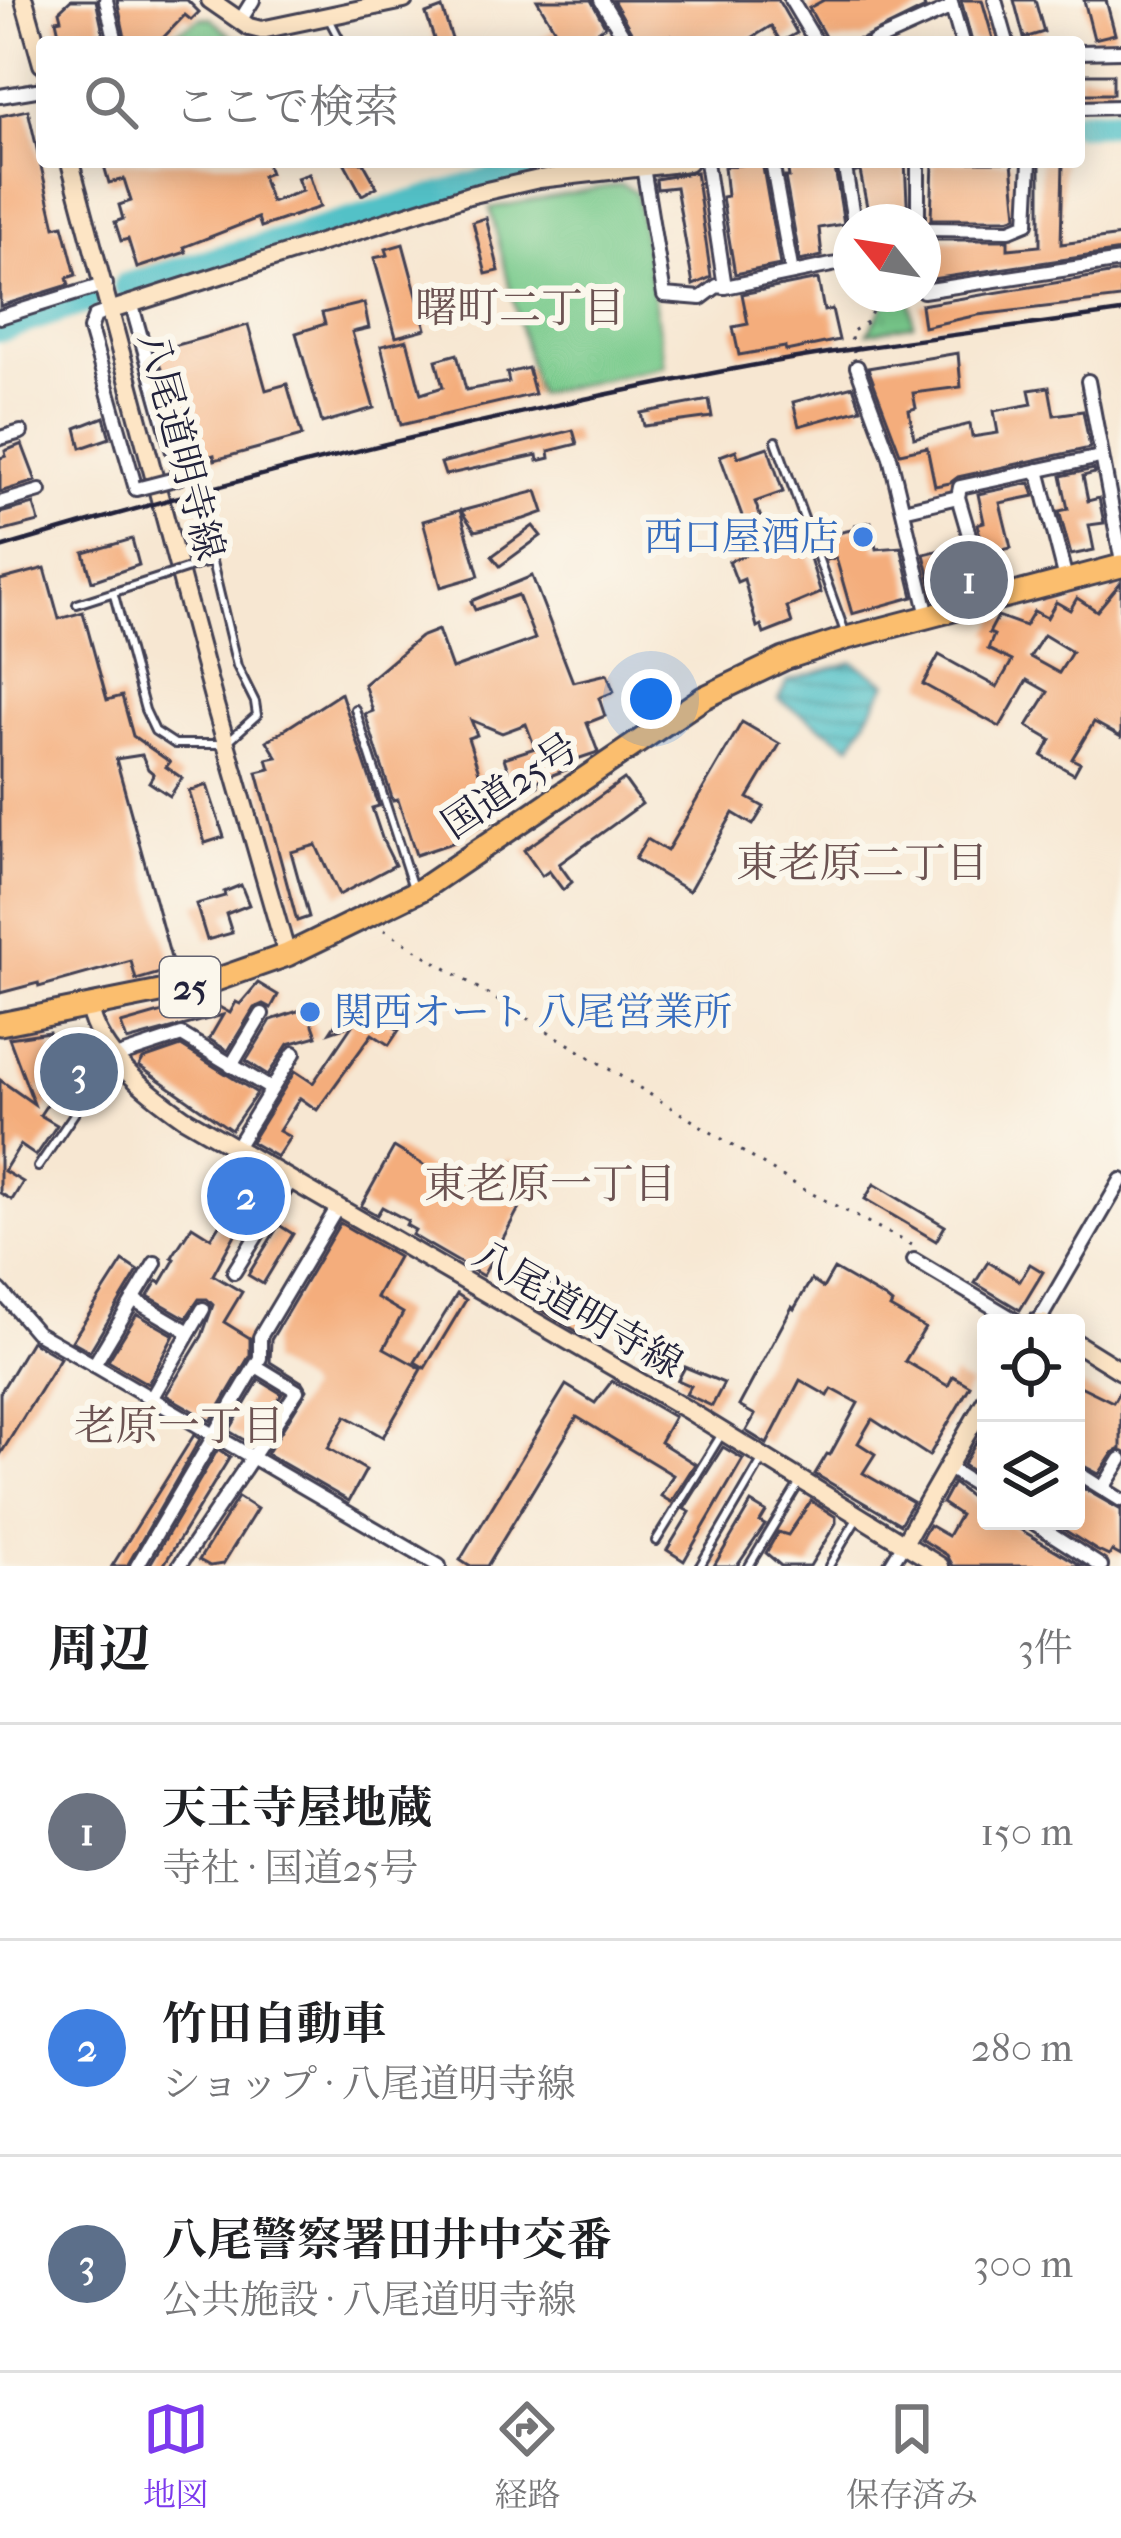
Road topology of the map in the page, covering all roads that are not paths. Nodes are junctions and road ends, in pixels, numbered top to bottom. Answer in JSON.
{"nodes":[{"id":1,"x":24,"y":0,"type":"edge"},
{"id":2,"x":106,"y":0,"type":"edge"},
{"id":3,"x":210,"y":0,"type":"edge"},
{"id":4,"x":253,"y":0,"type":"edge"},
{"id":5,"x":404,"y":0,"type":"edge"},
{"id":6,"x":601,"y":0,"type":"edge"},
{"id":7,"x":995,"y":0,"type":"edge"},
{"id":8,"x":795,"y":1,"type":"edge"},
{"id":9,"x":951,"y":3,"type":"edge"},
{"id":10,"x":327,"y":16,"type":"junction"},
{"id":11,"x":240,"y":21,"type":"junction"},
{"id":12,"x":115,"y":36,"type":"edge"},
{"id":13,"x":338,"y":36,"type":"edge"},
{"id":14,"x":623,"y":36,"type":"edge"},
{"id":15,"x":813,"y":36,"type":"edge"},
{"id":16,"x":886,"y":36,"type":"edge"},
{"id":17,"x":960,"y":36,"type":"edge"},
{"id":18,"x":1004,"y":36,"type":"edge"},
{"id":19,"x":36,"y":43,"type":"edge"},
{"id":20,"x":1121,"y":51,"type":"edge"},
{"id":21,"x":1085,"y":52,"type":"edge"},
{"id":22,"x":36,"y":90,"type":"edge"},
{"id":23,"x":0,"y":96,"type":"edge"},
{"id":24,"x":1121,"y":107,"type":"edge"},
{"id":25,"x":1085,"y":108,"type":"edge"},
{"id":26,"x":72,"y":168,"type":"edge"},
{"id":27,"x":634,"y":168,"type":"edge"},
{"id":28,"x":643,"y":168,"type":"edge"},
{"id":29,"x":707,"y":168,"type":"edge"},
{"id":30,"x":773,"y":168,"type":"edge"},
{"id":31,"x":845,"y":168,"type":"edge"},
{"id":32,"x":917,"y":168,"type":"edge"},
{"id":33,"x":1030,"y":168,"type":"edge"},
{"id":34,"x":851,"y":204,"type":"edge"},
{"id":35,"x":919,"y":204,"type":"edge"},
{"id":36,"x":941,"y":226,"type":"edge"},
{"id":37,"x":1121,"y":261,"type":"edge"},
{"id":38,"x":833,"y":265,"type":"edge"},
{"id":39,"x":792,"y":273,"type":"junction"},
{"id":40,"x":106,"y":284,"type":"junction"},
{"id":41,"x":725,"y":287,"type":"junction"},
{"id":42,"x":941,"y":288,"type":"edge"},
{"id":43,"x":131,"y":302,"type":"junction"},
{"id":44,"x":112,"y":310,"type":"junction"},
{"id":45,"x":0,"y":317,"type":"edge"},
{"id":46,"x":856,"y":367,"type":"road end"},
{"id":47,"x":1088,"y":381,"type":"dead end"},
{"id":48,"x":21,"y":432,"type":"dead end"},
{"id":49,"x":0,"y":438,"type":"edge"},
{"id":50,"x":776,"y":441,"type":"dead end"},
{"id":51,"x":1100,"y":457,"type":"junction"},
{"id":52,"x":1038,"y":470,"type":"junction"},
{"id":53,"x":40,"y":491,"type":"dead end"},
{"id":54,"x":958,"y":496,"type":"junction"},
{"id":55,"x":0,"y":503,"type":"edge"},
{"id":56,"x":902,"y":511,"type":"junction"},
{"id":57,"x":1121,"y":561,"type":"edge"},
{"id":58,"x":1066,"y":579,"type":"junction"},
{"id":59,"x":114,"y":595,"type":"junction"},
{"id":60,"x":988,"y":600,"type":"junction"},
{"id":61,"x":77,"y":604,"type":"dead end"},
{"id":62,"x":928,"y":616,"type":"junction"},
{"id":63,"x":847,"y":638,"type":"junction"},
{"id":64,"x":355,"y":709,"type":"dead end"},
{"id":65,"x":226,"y":744,"type":"junction"},
{"id":66,"x":415,"y":892,"type":"junction"},
{"id":67,"x":287,"y":955,"type":"junction"},
{"id":68,"x":89,"y":1008,"type":"junction"},
{"id":69,"x":262,"y":1014,"type":"dead end"},
{"id":70,"x":0,"y":1024,"type":"edge"},
{"id":71,"x":294,"y":1053,"type":"dead end"},
{"id":72,"x":116,"y":1057,"type":"junction"},
{"id":73,"x":231,"y":1066,"type":"junction"},
{"id":74,"x":272,"y":1089,"type":"junction"},
{"id":75,"x":235,"y":1149,"type":"junction"},
{"id":76,"x":38,"y":1167,"type":"dead end"},
{"id":77,"x":1121,"y":1180,"type":"edge"},
{"id":78,"x":290,"y":1182,"type":"junction"},
{"id":79,"x":337,"y":1208,"type":"junction"},
{"id":80,"x":914,"y":1260,"type":"road end"},
{"id":81,"x":155,"y":1262,"type":"dead end"},
{"id":82,"x":235,"y":1272,"type":"dead end"},
{"id":83,"x":0,"y":1290,"type":"edge"},
{"id":84,"x":134,"y":1299,"type":"junction"},
{"id":85,"x":203,"y":1309,"type":"dead end"},
{"id":86,"x":1019,"y":1314,"type":"edge"},
{"id":87,"x":1039,"y":1314,"type":"edge"},
{"id":88,"x":189,"y":1332,"type":"junction"},
{"id":89,"x":1085,"y":1348,"type":"edge"},
{"id":90,"x":94,"y":1366,"type":"junction"},
{"id":91,"x":256,"y":1366,"type":"junction"},
{"id":92,"x":1121,"y":1370,"type":"edge"},
{"id":93,"x":151,"y":1399,"type":"junction"},
{"id":94,"x":977,"y":1420,"type":"edge"},
{"id":95,"x":723,"y":1432,"type":"junction"},
{"id":96,"x":215,"y":1436,"type":"junction"},
{"id":97,"x":764,"y":1457,"type":"junction"},
{"id":98,"x":255,"y":1459,"type":"junction"},
{"id":99,"x":1121,"y":1460,"type":"edge"},
{"id":100,"x":947,"y":1467,"type":"junction"},
{"id":101,"x":1085,"y":1477,"type":"edge"},
{"id":102,"x":801,"y":1480,"type":"junction"},
{"id":103,"x":977,"y":1486,"type":"edge"},
{"id":104,"x":1103,"y":1488,"type":"junction"},
{"id":105,"x":1121,"y":1500,"type":"edge"},
{"id":106,"x":859,"y":1515,"type":"junction"},
{"id":107,"x":1045,"y":1530,"type":"edge"},
{"id":108,"x":656,"y":1541,"type":"dead end"},
{"id":109,"x":904,"y":1543,"type":"junction"},
{"id":110,"x":137,"y":1566,"type":"edge"},
{"id":111,"x":179,"y":1566,"type":"edge"},
{"id":112,"x":439,"y":1566,"type":"edge"},
{"id":113,"x":700,"y":1566,"type":"edge"},
{"id":114,"x":749,"y":1566,"type":"edge"},
{"id":115,"x":830,"y":1566,"type":"edge"},
{"id":116,"x":890,"y":1566,"type":"edge"},
{"id":117,"x":940,"y":1566,"type":"edge"},
{"id":118,"x":1101,"y":1566,"type":"edge"}],
"edges":[{"from":1,"to":19,"type":"main road"},
{"from":2,"to":12,"type":"street"},
{"from":3,"to":11,"type":"main road"},
{"from":4,"to":11,"type":"street"},
{"from":5,"to":10,"type":"main road"},
{"from":6,"to":14,"type":"street"},
{"from":7,"to":18,"type":"street"},
{"from":8,"to":15,"type":"street"},
{"from":9,"to":16,"type":"street"},
{"from":9,"to":17,"type":"street"},
{"from":10,"to":11,"type":"main road"},
{"from":10,"to":13,"type":"lane"},
{"from":20,"to":21,"type":"street"},
{"from":22,"to":23,"type":"street"},
{"from":24,"to":25,"type":"street"},
{"from":26,"to":40,"type":"main road","name":"八尾道明寺線"},
{"from":27,"to":43,"type":"main road"},
{"from":28,"to":41,"type":"street"},
{"from":29,"to":41,"type":"street"},
{"from":30,"to":39,"type":"street"},
{"from":31,"to":34,"type":"street"},
{"from":32,"to":35,"type":"street"},
{"from":33,"to":36,"type":"street"},
{"from":37,"to":42,"type":"street"},
{"from":38,"to":39,"type":"street"},
{"from":39,"to":41,"type":"street"},
{"from":40,"to":44,"type":"main road","name":"八尾道明寺線"},
{"from":40,"to":45,"type":"street"},
{"from":43,"to":44,"type":"main road"},
{"from":43,"to":44,"type":"street","bridge":true},
{"from":44,"to":65,"type":"main road","name":"八尾道明寺線"},
{"from":46,"to":56,"type":"street"},
{"from":47,"to":51,"type":"street"},
{"from":48,"to":49,"type":"street"},
{"from":50,"to":63,"type":"lane"},
{"from":51,"to":52,"type":"street"},
{"from":51,"to":57,"type":"street"},
{"from":52,"to":54,"type":"street"},
{"from":52,"to":58,"type":"street"},
{"from":53,"to":55,"type":"street"},
{"from":54,"to":56,"type":"street"},
{"from":54,"to":60,"type":"street"},
{"from":56,"to":62,"type":"street"},
{"from":57,"to":58,"type":"highway","name":"国道25号","number":"25"},
{"from":58,"to":60,"type":"highway","name":"国道25号","number":"25"},
{"from":59,"to":61,"type":"lane"},
{"from":59,"to":65,"type":"lane"},
{"from":59,"to":65,"type":"lane","bridge":true},
{"from":60,"to":62,"type":"highway","name":"国道25号","number":"25"},
{"from":62,"to":63,"type":"highway","name":"国道25号","number":"25"},
{"from":63,"to":66,"type":"highway","name":"国道25号","number":"25"},
{"from":64,"to":66,"type":"lane"},
{"from":65,"to":67,"type":"main road","name":"八尾道明寺線"},
{"from":66,"to":67,"type":"highway","name":"国道25号","number":"25"},
{"from":67,"to":68,"type":"highway","name":"国道25号","number":"25"},
{"from":68,"to":70,"type":"highway","name":"国道25号","number":"25"},
{"from":68,"to":72,"type":"main road","name":"八尾道明寺線"},
{"from":69,"to":73,"type":"street"},
{"from":71,"to":74,"type":"street"},
{"from":72,"to":73,"type":"street"},
{"from":72,"to":75,"type":"main road","name":"八尾道明寺線"},
{"from":72,"to":76,"type":"lane"},
{"from":73,"to":74,"type":"street"},
{"from":74,"to":75,"type":"street"},
{"from":75,"to":78,"type":"main road","name":"八尾道明寺線"},
{"from":77,"to":87,"type":"street"},
{"from":78,"to":79,"type":"main road","name":"八尾道明寺線"},
{"from":78,"to":82,"type":"street"},
{"from":79,"to":91,"type":"street"},
{"from":79,"to":95,"type":"main road","name":"八尾道明寺線"},
{"from":80,"to":86,"type":"street"},
{"from":81,"to":84,"type":"street"},
{"from":83,"to":90,"type":"street"},
{"from":84,"to":88,"type":"street"},
{"from":84,"to":90,"type":"street"},
{"from":85,"to":88,"type":"street"},
{"from":88,"to":93,"type":"street"},
{"from":89,"to":92,"type":"main road"},
{"from":90,"to":93,"type":"street"},
{"from":91,"to":96,"type":"street"},
{"from":91,"to":98,"type":"street"},
{"from":93,"to":96,"type":"street"},
{"from":94,"to":100,"type":"main road"},
{"from":95,"to":97,"type":"main road","name":"八尾道明寺線"},
{"from":95,"to":108,"type":"lane"},
{"from":96,"to":98,"type":"street"},
{"from":96,"to":110,"type":"street"},
{"from":97,"to":102,"type":"main road","name":"八尾道明寺線"},
{"from":97,"to":113,"type":"lane"},
{"from":98,"to":111,"type":"street"},
{"from":98,"to":112,"type":"street"},
{"from":99,"to":104,"type":"street"},
{"from":100,"to":103,"type":"street"},
{"from":100,"to":109,"type":"main road"},
{"from":101,"to":104,"type":"street"},
{"from":102,"to":106,"type":"main road","name":"八尾道明寺線"},
{"from":102,"to":114,"type":"lane"},
{"from":104,"to":105,"type":"street"},
{"from":106,"to":109,"type":"main road","name":"八尾道明寺線"},
{"from":106,"to":115,"type":"lane"},
{"from":107,"to":118,"type":"street"},
{"from":109,"to":116,"type":"street"},
{"from":109,"to":117,"type":"main road","name":"八尾道明寺線"}]}
